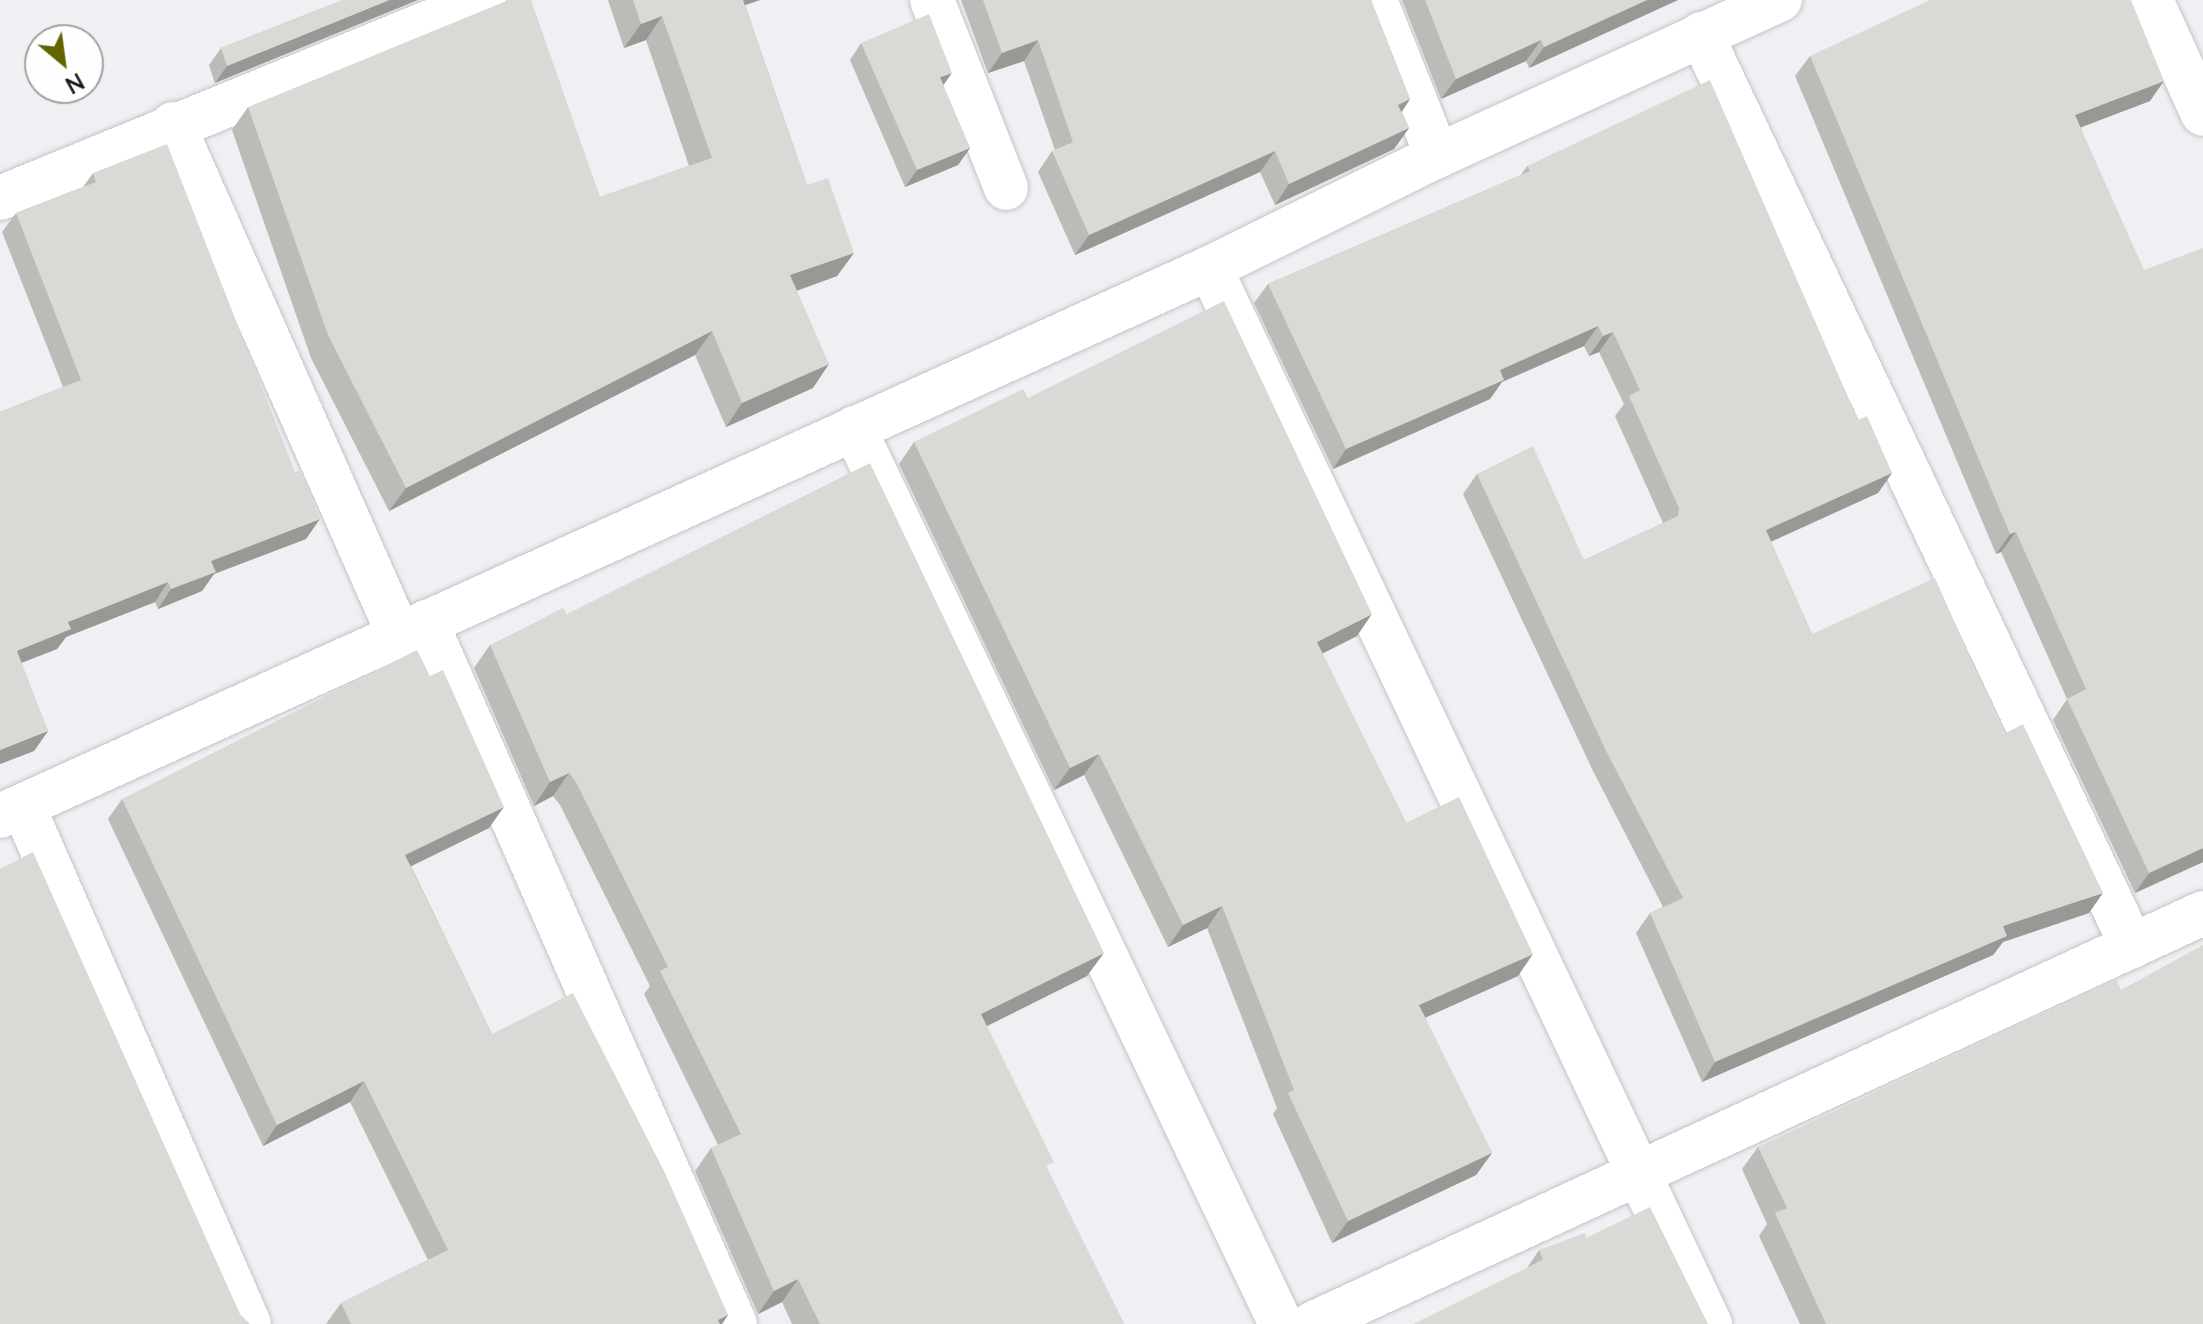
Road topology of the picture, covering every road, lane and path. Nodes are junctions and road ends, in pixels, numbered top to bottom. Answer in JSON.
{"nodes":[{"id":1,"x":484,"y":0,"type":"edge"},
{"id":2,"x":932,"y":0,"type":"edge"},
{"id":3,"x":1375,"y":0,"type":"edge"},
{"id":4,"x":1780,"y":0,"type":"edge"},
{"id":5,"x":2151,"y":0,"type":"edge"},
{"id":6,"x":1701,"y":34,"type":"junction"},
{"id":7,"x":2203,"y":114,"type":"edge"},
{"id":8,"x":173,"y":124,"type":"junction"},
{"id":9,"x":1437,"y":156,"type":"junction"},
{"id":10,"x":1006,"y":188,"type":"dead end"},
{"id":11,"x":0,"y":198,"type":"edge"},
{"id":12,"x":1210,"y":268,"type":"junction"},
{"id":13,"x":854,"y":428,"type":"junction"},
{"id":14,"x":413,"y":628,"type":"junction"},
{"id":15,"x":12,"y":811,"type":"edge"},
{"id":16,"x":2203,"y":913,"type":"edge"},
{"id":17,"x":2132,"y":946,"type":"junction"},
{"id":18,"x":1639,"y":1177,"type":"junction"},
{"id":19,"x":249,"y":1324,"type":"edge"},
{"id":20,"x":735,"y":1324,"type":"edge"},
{"id":21,"x":1281,"y":1324,"type":"edge"},
{"id":22,"x":1312,"y":1324,"type":"edge"},
{"id":23,"x":1710,"y":1324,"type":"edge"}],
"edges":[{"from":1,"to":8,"type":"street"},
{"from":2,"to":10,"type":"street"},
{"from":3,"to":9,"type":"street"},
{"from":4,"to":6,"type":"street"},
{"from":5,"to":7,"type":"street"},
{"from":6,"to":9,"type":"street"},
{"from":6,"to":17,"type":"street"},
{"from":8,"to":11,"type":"street"},
{"from":8,"to":14,"type":"street"},
{"from":9,"to":12,"type":"street"},
{"from":12,"to":13,"type":"street"},
{"from":12,"to":18,"type":"street"},
{"from":13,"to":14,"type":"street"},
{"from":13,"to":21,"type":"street"},
{"from":14,"to":15,"type":"street"},
{"from":14,"to":20,"type":"street"},
{"from":15,"to":19,"type":"street"},
{"from":16,"to":17,"type":"street"},
{"from":17,"to":18,"type":"street"},
{"from":18,"to":22,"type":"street"},
{"from":18,"to":23,"type":"street"}]}
